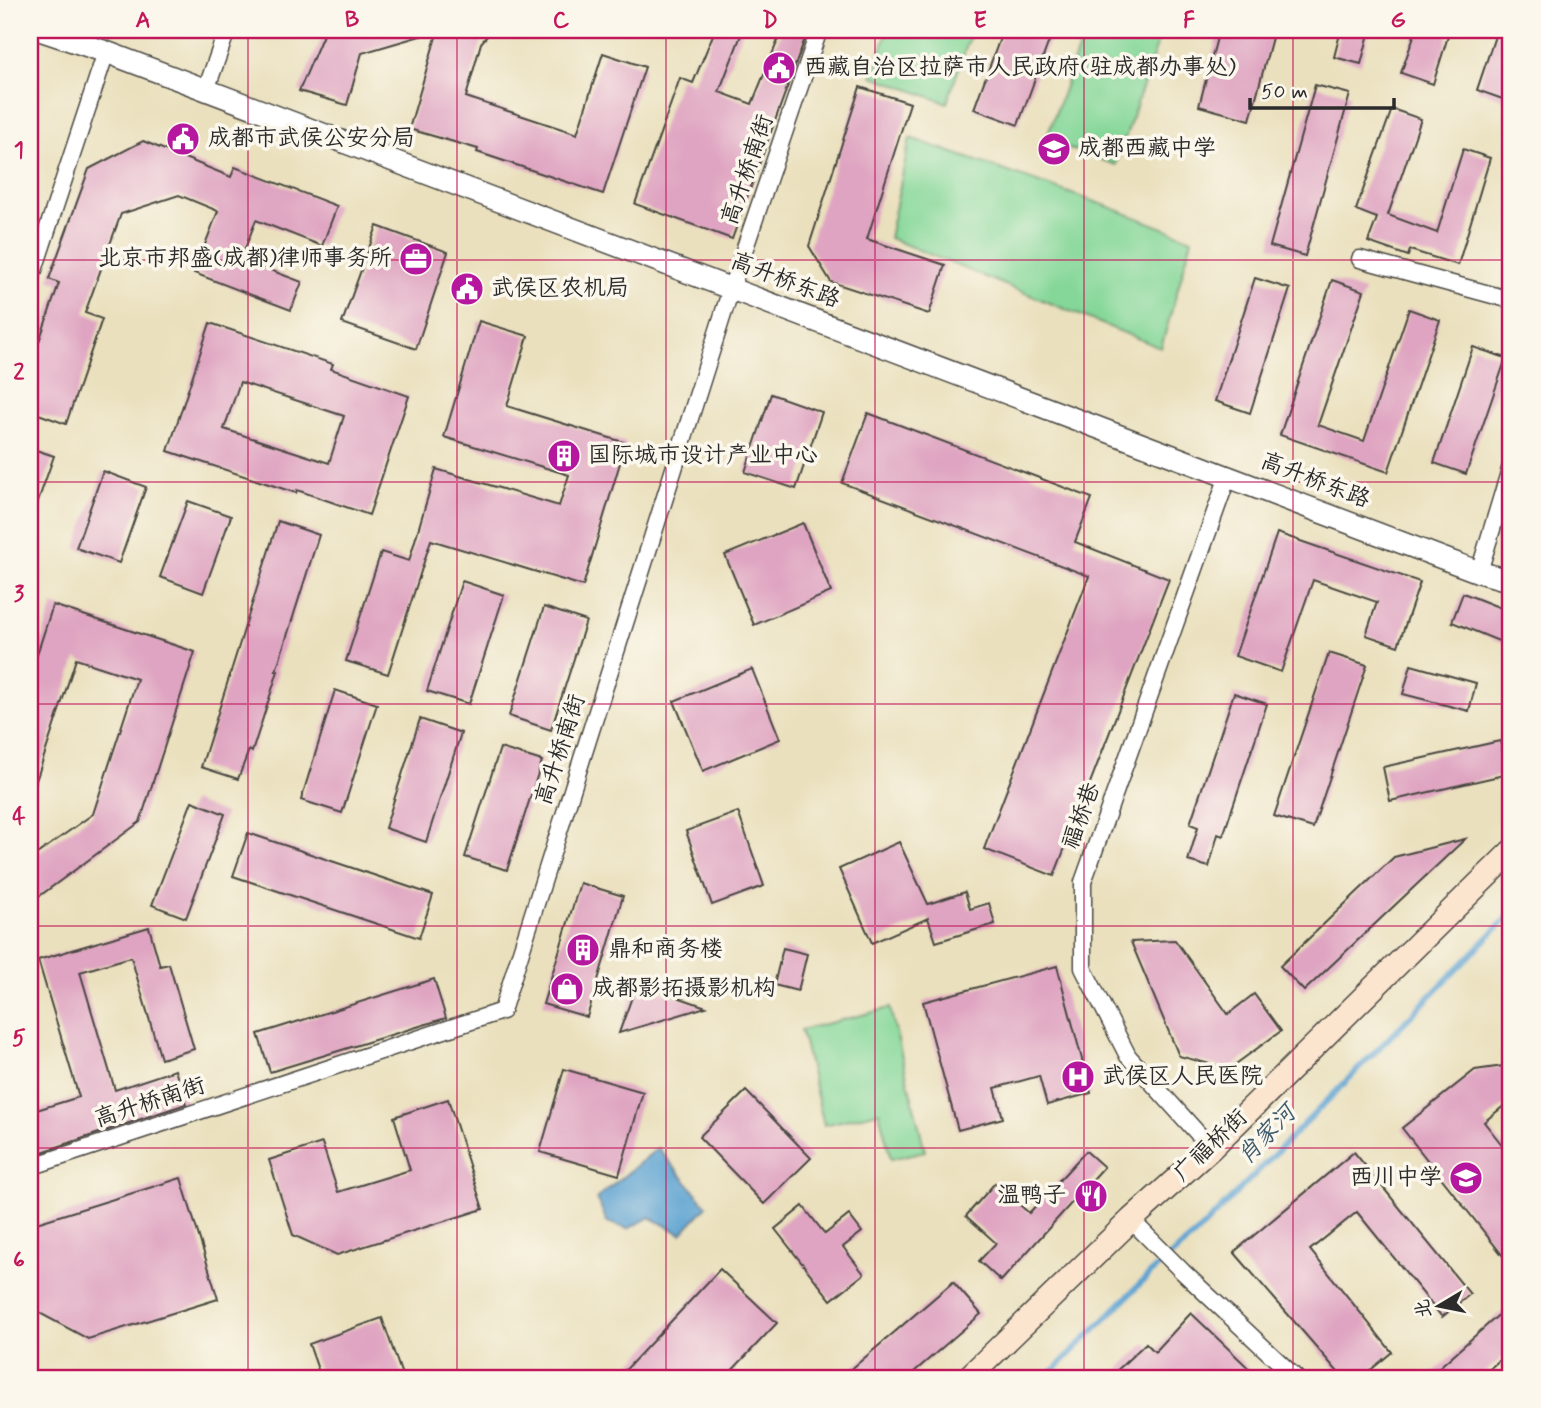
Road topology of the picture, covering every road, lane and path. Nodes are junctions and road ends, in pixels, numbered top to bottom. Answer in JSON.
{"nodes":[{"id":1,"x":40,"y":30,"type":"edge"},
{"id":2,"x":227,"y":30,"type":"edge"},
{"id":3,"x":819,"y":30,"type":"edge"},
{"id":4,"x":67,"y":34,"type":"edge"},
{"id":5,"x":106,"y":52,"type":"junction"},
{"id":6,"x":206,"y":90,"type":"junction"},
{"id":7,"x":1360,"y":259,"type":"dead end"},
{"id":8,"x":30,"y":282,"type":"edge"},
{"id":9,"x":731,"y":289,"type":"junction"},
{"id":10,"x":1511,"y":300,"type":"edge"},
{"id":11,"x":1511,"y":466,"type":"edge"},
{"id":12,"x":1228,"y":476,"type":"junction"},
{"id":13,"x":1479,"y":572,"type":"junction"},
{"id":14,"x":1511,"y":581,"type":"edge"},
{"id":15,"x":1511,"y":852,"type":"edge"},
{"id":16,"x":1211,"y":1148,"type":"junction"},
{"id":17,"x":30,"y":1167,"type":"edge"},
{"id":18,"x":1132,"y":1220,"type":"junction"},
{"id":19,"x":968,"y":1378,"type":"edge"},
{"id":20,"x":1297,"y":1378,"type":"edge"}],
"edges":[{"from":1,"to":4,"type":"street","name":"高升桥东路"},
{"from":2,"to":6,"type":"street"},
{"from":3,"to":9,"type":"street","name":"高升桥南街"},
{"from":4,"to":5,"type":"street","name":"高升桥东路"},
{"from":5,"to":6,"type":"street","name":"高升桥东路"},
{"from":5,"to":8,"type":"street"},
{"from":6,"to":9,"type":"street","name":"高升桥东路"},
{"from":7,"to":10,"type":"street"},
{"from":9,"to":12,"type":"street","name":"高升桥东路"},
{"from":9,"to":17,"type":"street","name":"高升桥南街"},
{"from":11,"to":13,"type":"street"},
{"from":12,"to":13,"type":"street","name":"高升桥东路"},
{"from":12,"to":16,"type":"street","name":"福桥巷"},
{"from":13,"to":14,"type":"street","name":"高升桥东路"},
{"from":15,"to":16,"type":"main road","name":"广福桥街"},
{"from":16,"to":18,"type":"main road","name":"广福桥街"},
{"from":18,"to":19,"type":"main road","name":"广福桥街"},
{"from":18,"to":20,"type":"street"}]}
